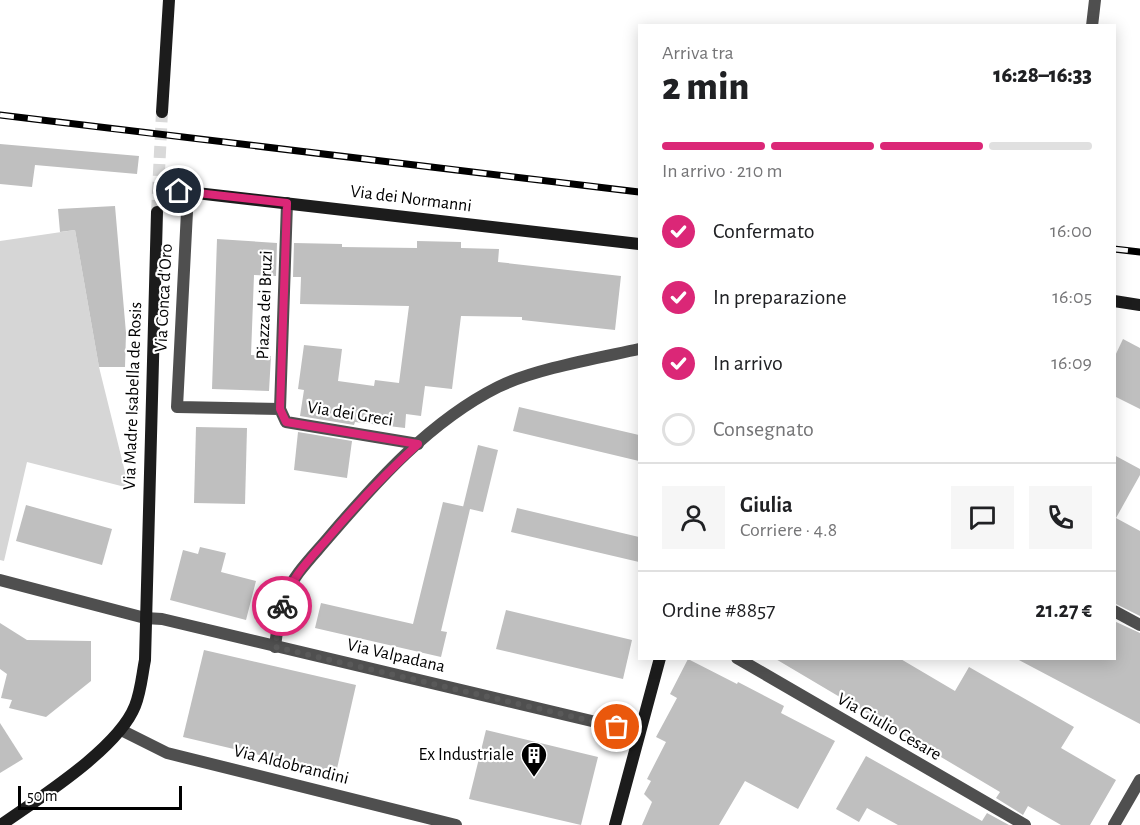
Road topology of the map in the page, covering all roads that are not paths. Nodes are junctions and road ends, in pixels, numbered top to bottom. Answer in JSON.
{"nodes":[{"id":1,"x":169,"y":0,"type":"edge"},
{"id":2,"x":1095,"y":0,"type":"edge"},
{"id":3,"x":1092,"y":24,"type":"edge"},
{"id":4,"x":162,"y":112,"type":"tunnel mouth"},
{"id":5,"x":183,"y":191,"type":"joint"},
{"id":6,"x":287,"y":203,"type":"junction"},
{"id":7,"x":157,"y":212,"type":"tunnel mouth"},
{"id":8,"x":638,"y":244,"type":"edge"},
{"id":9,"x":1116,"y":301,"type":"edge"},
{"id":10,"x":1140,"y":304,"type":"edge"},
{"id":11,"x":638,"y":349,"type":"edge"},
{"id":12,"x":177,"y":407,"type":"joint"},
{"id":13,"x":280,"y":409,"type":"junction"},
{"id":14,"x":418,"y":444,"type":"junction"},
{"id":15,"x":0,"y":580,"type":"edge"},
{"id":16,"x":1116,"y":612,"type":"edge"},
{"id":17,"x":145,"y":618,"type":"junction"},
{"id":18,"x":1140,"y":625,"type":"edge"},
{"id":19,"x":275,"y":647,"type":"junction"},
{"id":20,"x":659,"y":660,"type":"edge"},
{"id":21,"x":740,"y":660,"type":"edge"},
{"id":22,"x":121,"y":729,"type":"junction"},
{"id":23,"x":638,"y":732,"type":"junction"},
{"id":24,"x":1140,"y":780,"type":"edge"},
{"id":25,"x":1,"y":825,"type":"edge"},
{"id":26,"x":456,"y":825,"type":"edge"},
{"id":27,"x":615,"y":825,"type":"edge"},
{"id":28,"x":1025,"y":825,"type":"edge"},
{"id":29,"x":1114,"y":825,"type":"edge"}],
"edges":[{"from":1,"to":4,"type":"street"},
{"from":2,"to":3,"type":"street"},
{"from":5,"to":6,"type":"street","name":"Via dei Normanni"},
{"from":5,"to":12,"type":"street","name":"Via Conca d'Oro"},
{"from":6,"to":8,"type":"street","name":"Via dei Normanni"},
{"from":6,"to":13,"type":"street","name":"Piazza dei Bruzi"},
{"from":7,"to":17,"type":"street","name":"Via Madre Isabella de Rosis"},
{"from":9,"to":10,"type":"street"},
{"from":11,"to":14,"type":"street"},
{"from":12,"to":13,"type":"street","name":"Via dei Greci"},
{"from":13,"to":14,"type":"street","name":"Via dei Greci"},
{"from":14,"to":19,"type":"street"},
{"from":15,"to":17,"type":"street","name":"Via Valpadana"},
{"from":16,"to":18,"type":"street"},
{"from":17,"to":19,"type":"street","name":"Via Valpadana"},
{"from":17,"to":22,"type":"street"},
{"from":19,"to":23,"type":"street","name":"Via Valpadana"},
{"from":20,"to":23,"type":"street"},
{"from":21,"to":28,"type":"street","name":"Via Giulio Cesare"},
{"from":22,"to":25,"type":"street"},
{"from":22,"to":26,"type":"street","name":"Via Aldobrandini"},
{"from":23,"to":27,"type":"street"},
{"from":24,"to":29,"type":"street"}]}
